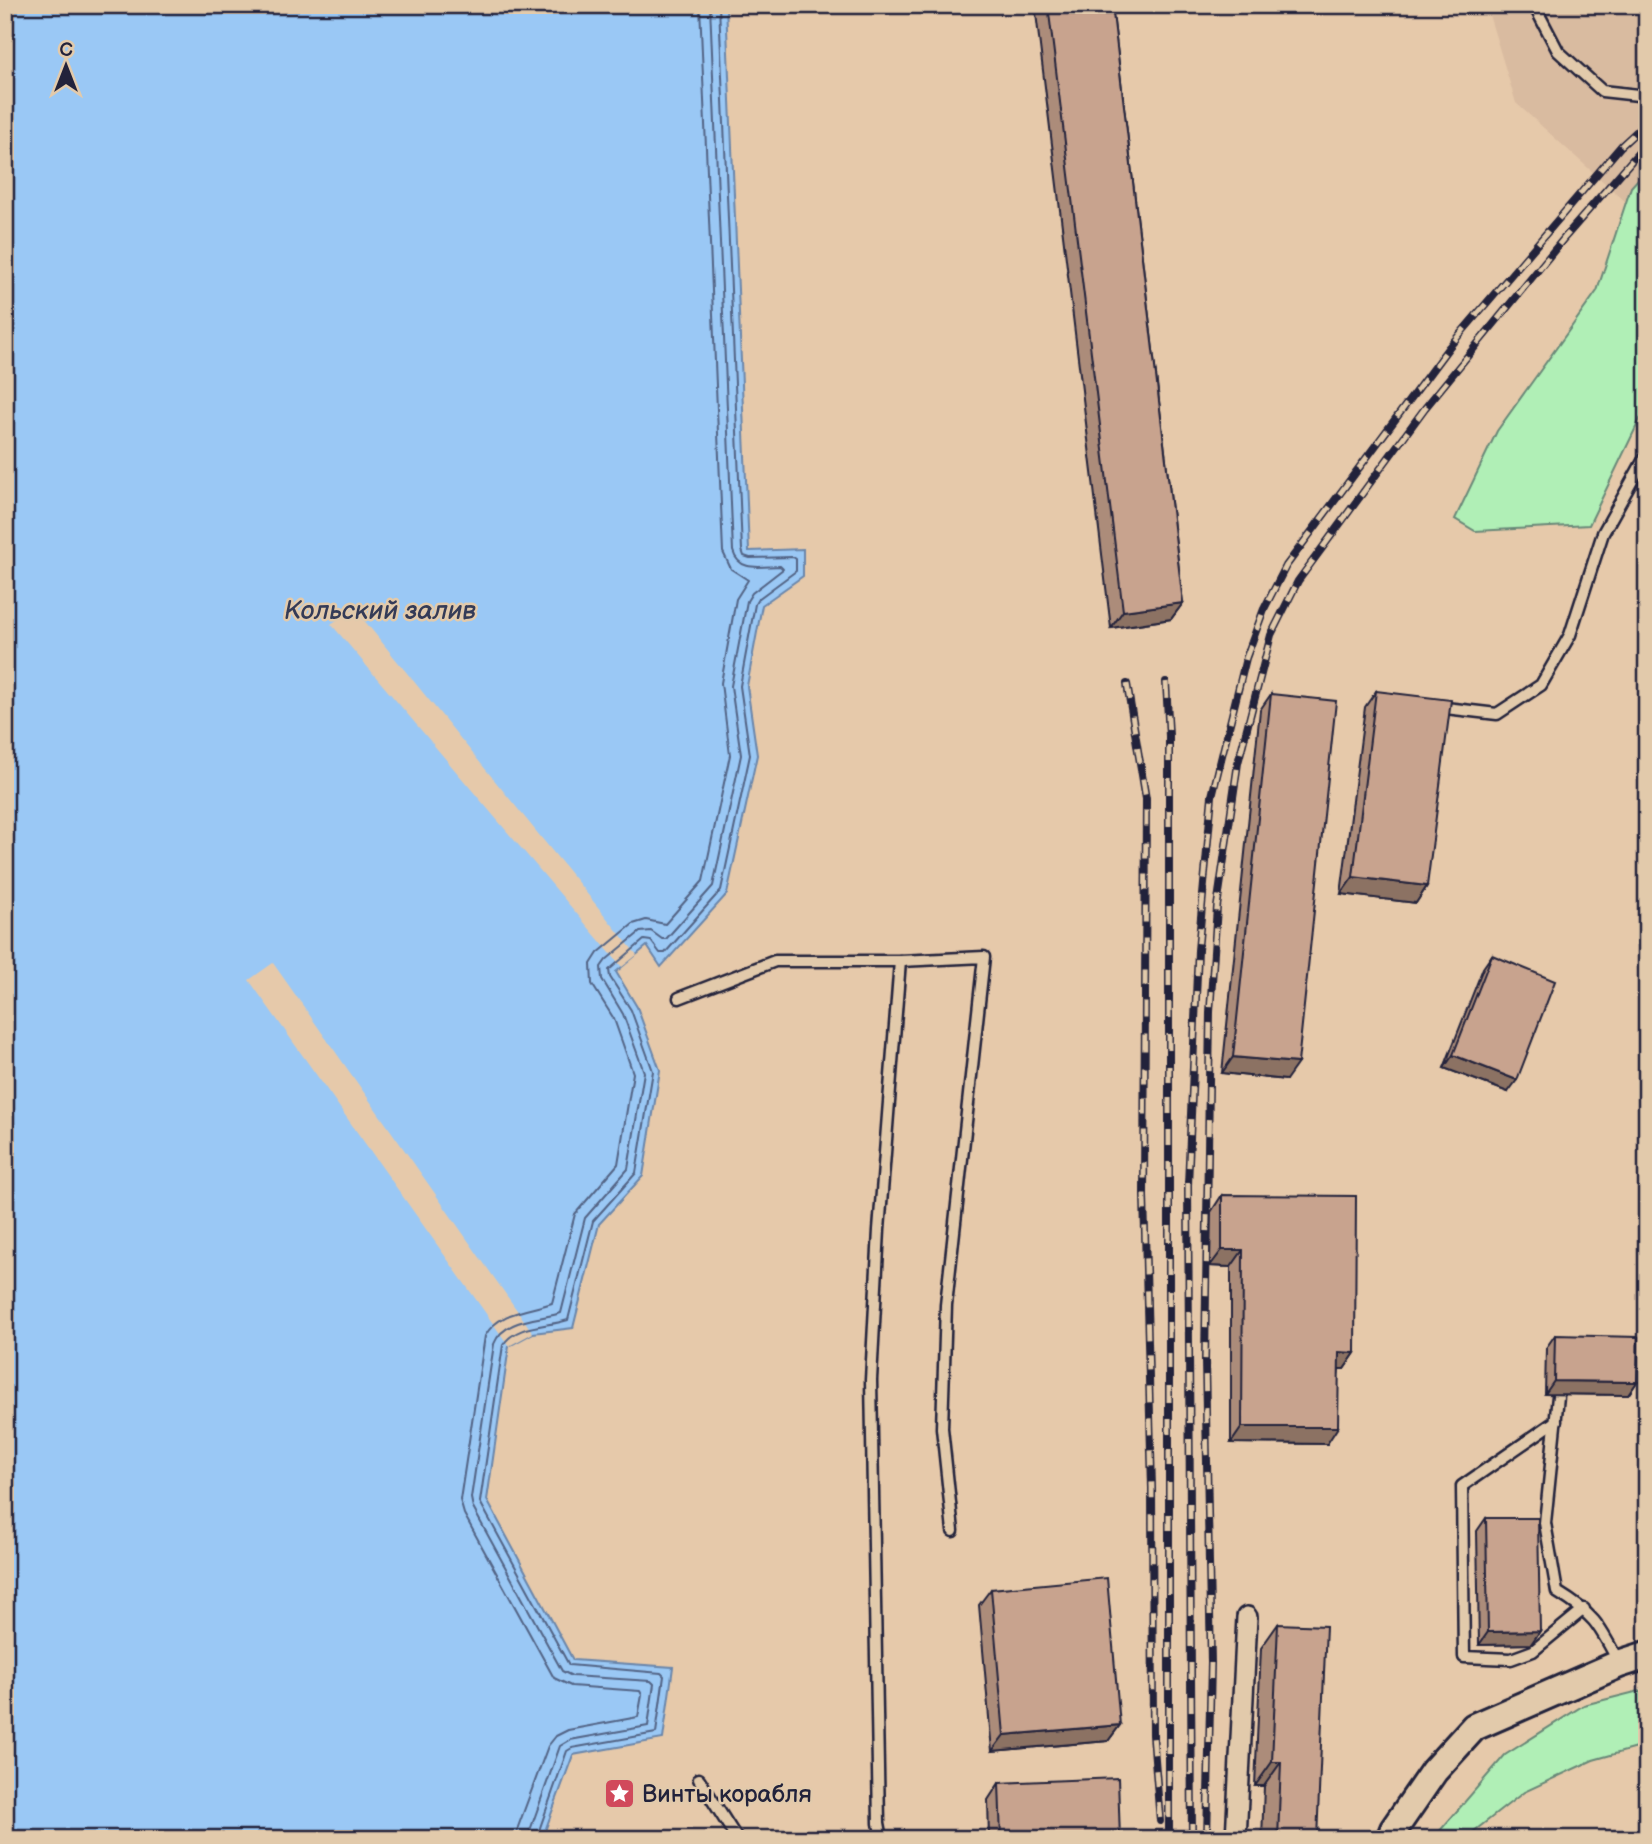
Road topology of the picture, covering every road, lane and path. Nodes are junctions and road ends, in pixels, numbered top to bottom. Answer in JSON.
{"nodes":[{"id":1,"x":1534,"y":5,"type":"edge"},
{"id":2,"x":1647,"y":96,"type":"edge"},
{"id":3,"x":1647,"y":454,"type":"edge"},
{"id":4,"x":1430,"y":706,"type":"edge"},
{"id":5,"x":900,"y":961,"type":"junction"},
{"id":6,"x":679,"y":998,"type":"dead end"},
{"id":7,"x":1558,"y":1396,"type":"edge"},
{"id":8,"x":1556,"y":1421,"type":"junction"},
{"id":9,"x":953,"y":1531,"type":"dead end"},
{"id":10,"x":1584,"y":1609,"type":"junction"},
{"id":11,"x":1247,"y":1617,"type":"dead end"},
{"id":12,"x":1647,"y":1655,"type":"edge"},
{"id":13,"x":1619,"y":1664,"type":"junction"},
{"id":14,"x":699,"y":1779,"type":"dead end"},
{"id":15,"x":737,"y":1839,"type":"edge"},
{"id":16,"x":882,"y":1839,"type":"edge"},
{"id":17,"x":1236,"y":1839,"type":"edge"},
{"id":18,"x":1390,"y":1839,"type":"edge"}],
"edges":[{"from":1,"to":2,"type":"lane"},
{"from":3,"to":4,"type":"lane"},
{"from":5,"to":6,"type":"lane"},
{"from":5,"to":9,"type":"lane"},
{"from":5,"to":16,"type":"lane"},
{"from":7,"to":8,"type":"lane"},
{"from":8,"to":10,"type":"lane"},
{"from":8,"to":10,"type":"lane"},
{"from":10,"to":13,"type":"lane"},
{"from":11,"to":17,"type":"street"},
{"from":12,"to":13,"type":"street"},
{"from":13,"to":18,"type":"street"},
{"from":14,"to":15,"type":"lane"}]}
